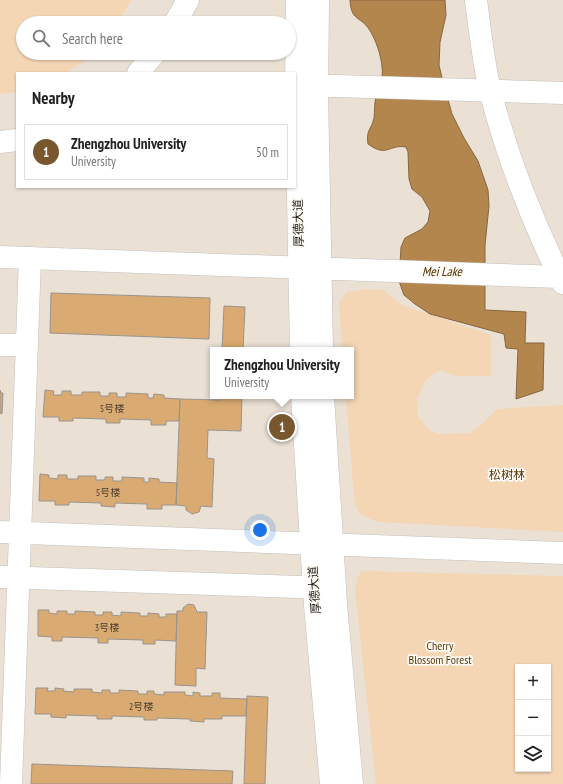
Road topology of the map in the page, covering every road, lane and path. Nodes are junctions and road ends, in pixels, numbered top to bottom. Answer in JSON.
{"nodes":[{"id":1,"x":188,"y":0,"type":"edge"},
{"id":2,"x":297,"y":0,"type":"edge"},
{"id":3,"x":318,"y":0,"type":"edge"},
{"id":4,"x":476,"y":0,"type":"edge"},
{"id":5,"x":179,"y":16,"type":"edge"},
{"id":6,"x":149,"y":60,"type":"edge"},
{"id":7,"x":139,"y":72,"type":"edge"},
{"id":8,"x":306,"y":85,"type":"edge"},
{"id":9,"x":490,"y":91,"type":"junction"},
{"id":10,"x":563,"y":94,"type":"edge"},
{"id":11,"x":16,"y":140,"type":"edge"},
{"id":12,"x":0,"y":142,"type":"edge"},
{"id":13,"x":0,"y":257,"type":"edge"},
{"id":14,"x":30,"y":258,"type":"junction"},
{"id":15,"x":309,"y":268,"type":"junction"},
{"id":16,"x":562,"y":280,"type":"edge"},
{"id":17,"x":0,"y":345,"type":"edge"},
{"id":18,"x":27,"y":345,"type":"junction"},
{"id":19,"x":301,"y":347,"type":"edge"},
{"id":20,"x":322,"y":347,"type":"edge"},
{"id":21,"x":302,"y":399,"type":"edge"},
{"id":22,"x":323,"y":399,"type":"edge"},
{"id":23,"x":10,"y":533,"type":"edge"},
{"id":24,"x":322,"y":544,"type":"junction"},
{"id":25,"x":563,"y":553,"type":"edge"},
{"id":26,"x":9,"y":577,"type":"edge"},
{"id":27,"x":324,"y":588,"type":"junction"},
{"id":28,"x":8,"y":661,"type":"edge"},
{"id":29,"x":12,"y":784,"type":"edge"},
{"id":30,"x":331,"y":784,"type":"edge"},
{"id":31,"x":352,"y":784,"type":"edge"}],
"edges":[{"from":1,"to":5,"type":"lane"},
{"from":2,"to":8,"type":"lane","name":"厚德大道"},
{"from":3,"to":8,"type":"lane","name":"厚德大道"},
{"from":4,"to":9,"type":"lane"},
{"from":6,"to":7,"type":"lane"},
{"from":8,"to":9,"type":"lane"},
{"from":8,"to":15,"type":"lane","name":"厚德大道"},
{"from":9,"to":10,"type":"lane"},
{"from":9,"to":16,"type":"lane"},
{"from":11,"to":12,"type":"lane"},
{"from":13,"to":14,"type":"lane"},
{"from":14,"to":15,"type":"lane"},
{"from":14,"to":18,"type":"lane"},
{"from":15,"to":16,"type":"lane"},
{"from":15,"to":19,"type":"lane","name":"厚德大道"},
{"from":15,"to":20,"type":"lane","name":"厚德大道"},
{"from":17,"to":18,"type":"lane"},
{"from":18,"to":23,"type":"lane"},
{"from":21,"to":24,"type":"lane","name":"厚德大道"},
{"from":22,"to":24,"type":"lane","name":"厚德大道"},
{"from":23,"to":24,"type":"lane"},
{"from":23,"to":26,"type":"lane"},
{"from":24,"to":25,"type":"lane"},
{"from":24,"to":27,"type":"lane","name":"厚德大道"},
{"from":26,"to":27,"type":"lane"},
{"from":26,"to":28,"type":"lane"},
{"from":27,"to":30,"type":"lane","name":"厚德大道"},
{"from":27,"to":31,"type":"lane","name":"厚德大道"},
{"from":28,"to":29,"type":"lane"}]}
